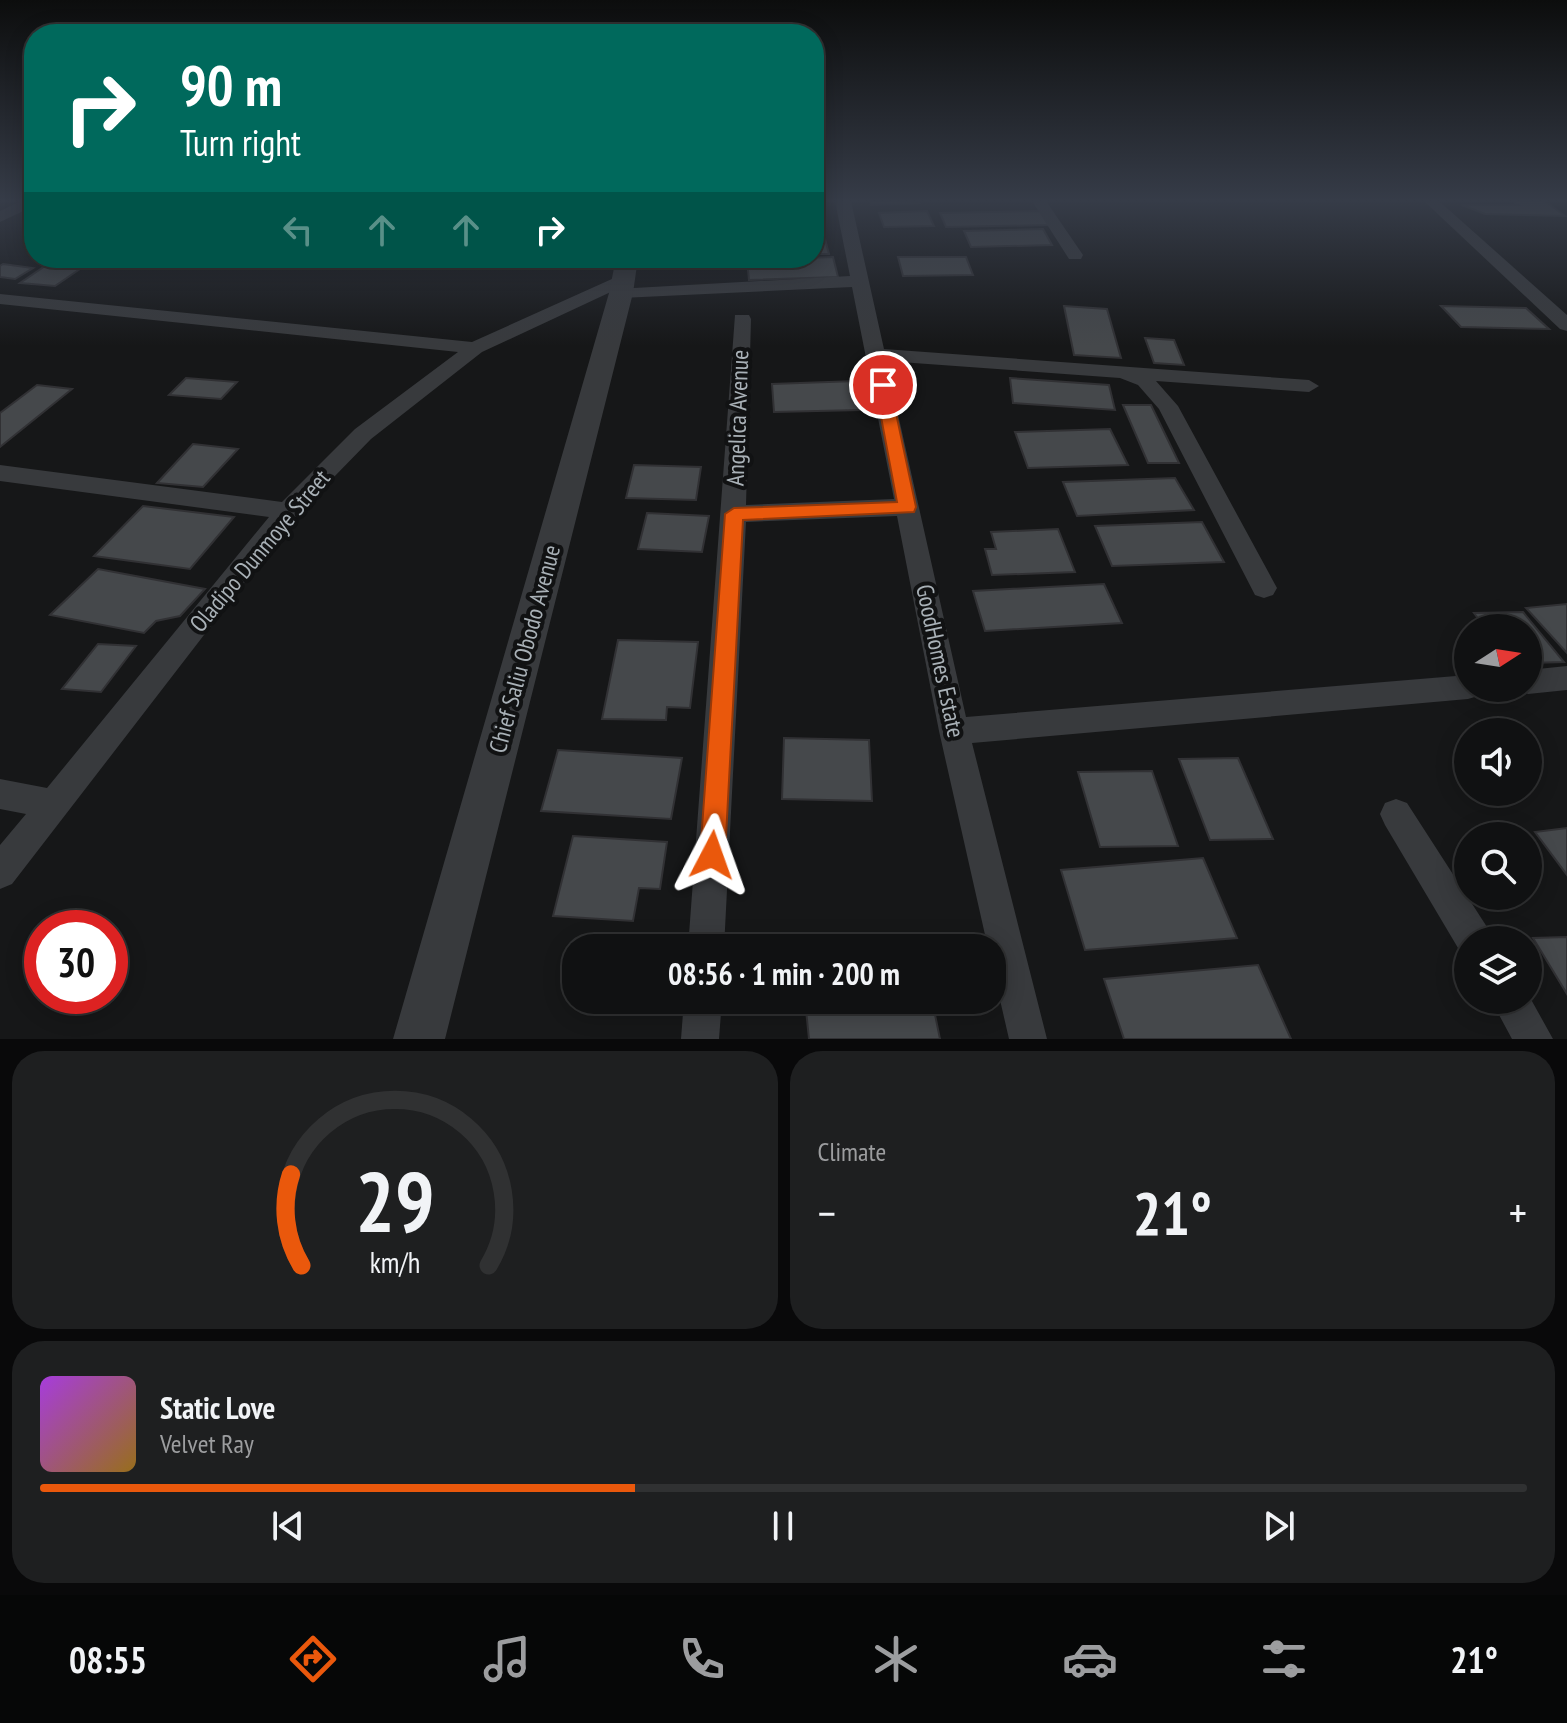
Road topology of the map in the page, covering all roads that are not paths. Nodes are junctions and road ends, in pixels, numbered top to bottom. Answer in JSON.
{"nodes":[{"id":1,"x":855,"y":249,"type":"edge"},
{"id":2,"x":1071,"y":249,"type":"edge"},
{"id":3,"x":1484,"y":249,"type":"edge"},
{"id":4,"x":1075,"y":255,"type":"dead end"},
{"id":5,"x":624,"y":276,"type":"edge"},
{"id":6,"x":862,"y":281,"type":"junction"},
{"id":7,"x":0,"y":299,"type":"edge"},
{"id":8,"x":742,"y":319,"type":"dead end"},
{"id":9,"x":1567,"y":325,"type":"edge"},
{"id":10,"x":475,"y":348,"type":"junction"},
{"id":11,"x":876,"y":354,"type":"junction"},
{"id":12,"x":1124,"y":372,"type":"junction"},
{"id":13,"x":1309,"y":386,"type":"dead end"},
{"id":14,"x":0,"y":473,"type":"edge"},
{"id":15,"x":907,"y":507,"type":"junction"},
{"id":16,"x":287,"y":511,"type":"junction"},
{"id":17,"x":734,"y":514,"type":"junction"},
{"id":18,"x":1264,"y":588,"type":"dead end"},
{"id":19,"x":1567,"y":678,"type":"edge"},
{"id":20,"x":1542,"y":681,"type":"edge"},
{"id":21,"x":1454,"y":688,"type":"edge"},
{"id":22,"x":954,"y":731,"type":"junction"},
{"id":23,"x":0,"y":794,"type":"edge"},
{"id":24,"x":52,"y":804,"type":"junction"},
{"id":25,"x":1396,"y":814,"type":"dead end"},
{"id":26,"x":0,"y":872,"type":"edge"},
{"id":27,"x":1465,"y":926,"type":"edge"},
{"id":28,"x":707,"y":934,"type":"edge"},
{"id":29,"x":702,"y":1014,"type":"edge"},
{"id":30,"x":1519,"y":1014,"type":"edge"},
{"id":31,"x":419,"y":1039,"type":"edge"},
{"id":32,"x":700,"y":1039,"type":"edge"},
{"id":33,"x":1028,"y":1039,"type":"edge"},
{"id":34,"x":1534,"y":1039,"type":"edge"}],
"edges":[{"from":1,"to":6,"type":"street","name":"GoodHomes Estate"},
{"from":2,"to":4,"type":"street"},
{"from":3,"to":9,"type":"street"},
{"from":5,"to":6,"type":"street"},
{"from":5,"to":10,"type":"street","name":"Oladipo Dunmoye Street"},
{"from":5,"to":31,"type":"street","name":"Chief Saliu Obodo Avenue"},
{"from":6,"to":11,"type":"street","name":"GoodHomes Estate"},
{"from":7,"to":10,"type":"street"},
{"from":8,"to":17,"type":"street","name":"Angelica Avenue"},
{"from":10,"to":16,"type":"street","name":"Oladipo Dunmoye Street"},
{"from":11,"to":12,"type":"street"},
{"from":11,"to":15,"type":"street","name":"GoodHomes Estate"},
{"from":12,"to":13,"type":"street"},
{"from":12,"to":18,"type":"street"},
{"from":14,"to":16,"type":"street"},
{"from":15,"to":17,"type":"street"},
{"from":15,"to":22,"type":"street","name":"GoodHomes Estate"},
{"from":16,"to":24,"type":"street","name":"Oladipo Dunmoye Street"},
{"from":17,"to":28,"type":"street","name":"Angelica Avenue"},
{"from":19,"to":20,"type":"street"},
{"from":21,"to":22,"type":"street"},
{"from":22,"to":33,"type":"street","name":"GoodHomes Estate"},
{"from":23,"to":24,"type":"street"},
{"from":24,"to":26,"type":"street","name":"Oladipo Dunmoye Street"},
{"from":25,"to":27,"type":"street"},
{"from":29,"to":32,"type":"street"},
{"from":30,"to":34,"type":"street"}]}
